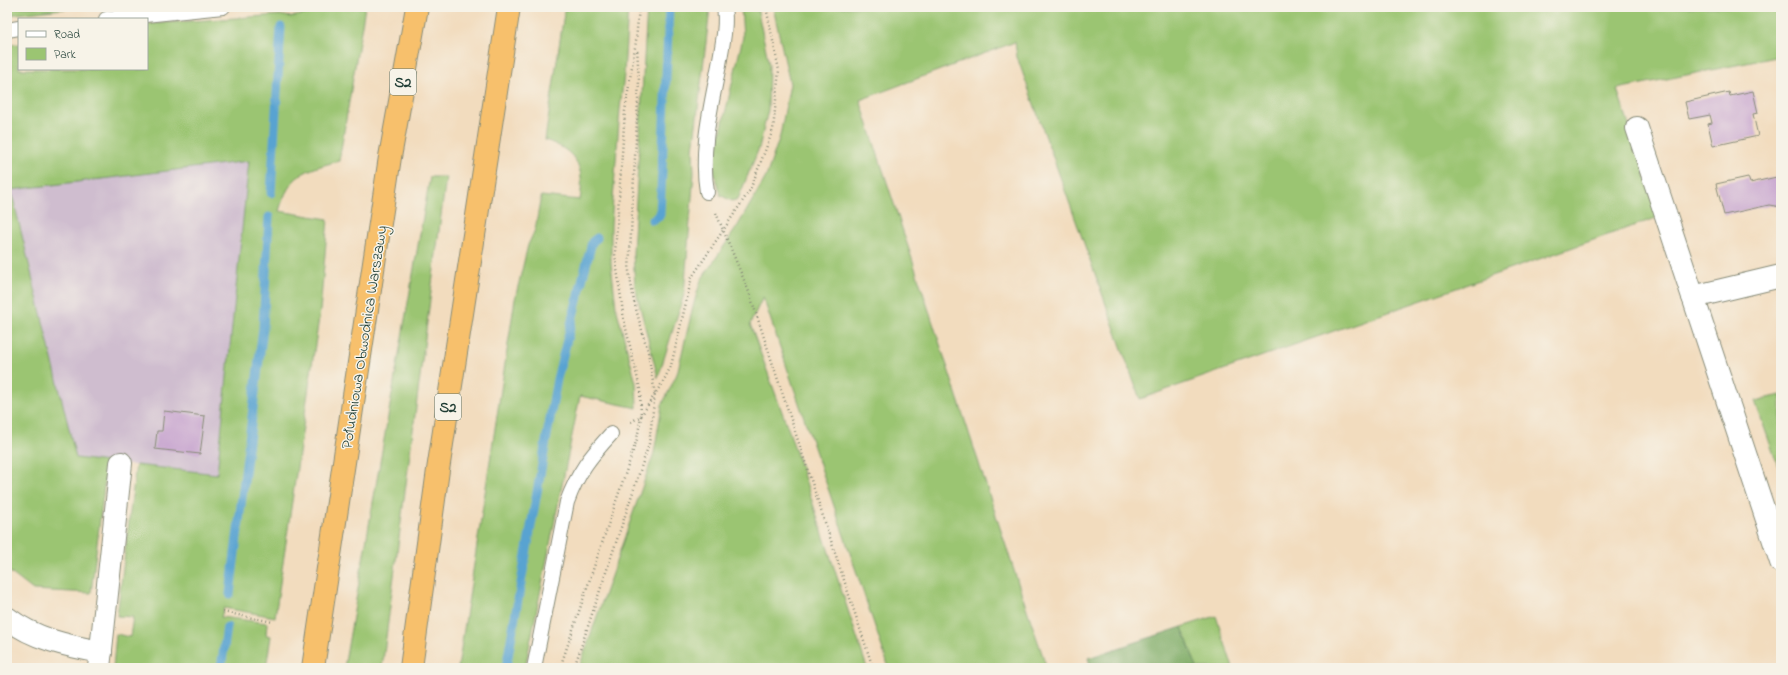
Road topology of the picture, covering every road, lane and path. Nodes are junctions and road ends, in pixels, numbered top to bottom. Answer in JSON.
{"nodes":[{"id":1,"x":223,"y":7,"type":"edge"},
{"id":2,"x":417,"y":7,"type":"edge"},
{"id":3,"x":509,"y":7,"type":"edge"},
{"id":4,"x":639,"y":7,"type":"edge"},
{"id":5,"x":724,"y":7,"type":"edge"},
{"id":6,"x":766,"y":7,"type":"edge"},
{"id":7,"x":116,"y":18,"type":"edge"},
{"id":8,"x":18,"y":28,"type":"edge"},
{"id":9,"x":7,"y":30,"type":"edge"},
{"id":10,"x":636,"y":41,"type":"junction"},
{"id":11,"x":1637,"y":128,"type":"dead end"},
{"id":12,"x":707,"y":192,"type":"dead end"},
{"id":13,"x":723,"y":231,"type":"junction"},
{"id":14,"x":1781,"y":276,"type":"edge"},
{"id":15,"x":1693,"y":297,"type":"junction"},
{"id":16,"x":655,"y":394,"type":"junction"},
{"id":17,"x":641,"y":416,"type":"junction"},
{"id":18,"x":611,"y":434,"type":"joint"},
{"id":19,"x":121,"y":463,"type":"dead end"},
{"id":20,"x":1781,"y":562,"type":"edge"},
{"id":21,"x":222,"y":612,"type":"dead end"},
{"id":22,"x":7,"y":618,"type":"edge"},
{"id":23,"x":273,"y":622,"type":"dead end"},
{"id":24,"x":100,"y":660,"type":"edge"},
{"id":25,"x":313,"y":668,"type":"edge"},
{"id":26,"x":410,"y":668,"type":"edge"},
{"id":27,"x":534,"y":668,"type":"edge"},
{"id":28,"x":560,"y":668,"type":"edge"},
{"id":29,"x":574,"y":668,"type":"edge"},
{"id":30,"x":873,"y":668,"type":"edge"}],
"edges":[{"from":1,"to":7,"type":"lane"},
{"from":2,"to":25,"type":"highway","name":"Południowa Obwodnica Warszawy","number":"S2"},
{"from":3,"to":26,"type":"highway","number":"S2"},
{"from":4,"to":10,"type":"path"},
{"from":5,"to":12,"type":"lane"},
{"from":6,"to":13,"type":"path"},
{"from":8,"to":9,"type":"lane"},
{"from":10,"to":16,"type":"path"},
{"from":10,"to":17,"type":"path"},
{"from":11,"to":15,"type":"street"},
{"from":13,"to":16,"type":"path"},
{"from":13,"to":30,"type":"path"},
{"from":14,"to":15,"type":"street"},
{"from":15,"to":20,"type":"street"},
{"from":16,"to":17,"type":"path"},
{"from":16,"to":29,"type":"path"},
{"from":17,"to":18,"type":"path"},
{"from":17,"to":28,"type":"path"},
{"from":18,"to":27,"type":"lane"},
{"from":19,"to":24,"type":"street"},
{"from":21,"to":23,"type":"path"},
{"from":22,"to":24,"type":"street"}]}
